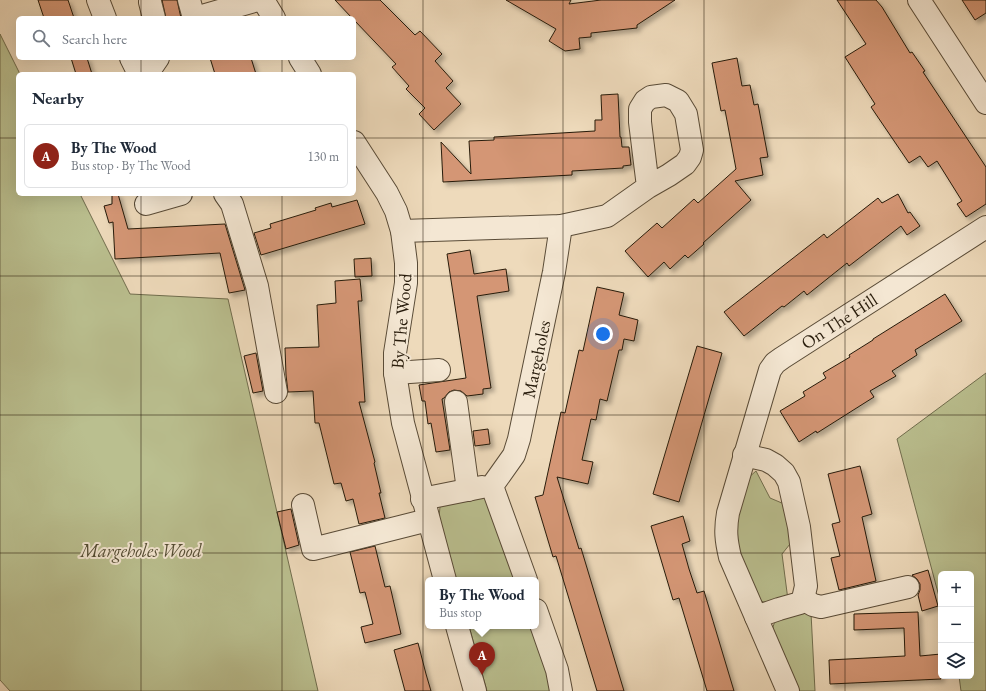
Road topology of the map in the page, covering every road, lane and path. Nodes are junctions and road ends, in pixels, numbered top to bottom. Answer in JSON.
{"nodes":[{"id":1,"x":98,"y":0,"type":"edge"},
{"id":2,"x":189,"y":0,"type":"edge"},
{"id":3,"x":258,"y":0,"type":"edge"},
{"id":4,"x":263,"y":0,"type":"edge"},
{"id":5,"x":919,"y":0,"type":"edge"},
{"id":6,"x":104,"y":16,"type":"edge"},
{"id":7,"x":194,"y":16,"type":"edge"},
{"id":8,"x":202,"y":16,"type":"edge"},
{"id":9,"x":273,"y":16,"type":"edge"},
{"id":10,"x":132,"y":60,"type":"edge"},
{"id":11,"x":157,"y":60,"type":"edge"},
{"id":12,"x":301,"y":60,"type":"edge"},
{"id":13,"x":138,"y":72,"type":"edge"},
{"id":14,"x":148,"y":72,"type":"edge"},
{"id":15,"x":309,"y":72,"type":"edge"},
{"id":16,"x":986,"y":103,"type":"edge"},
{"id":17,"x":356,"y":145,"type":"edge"},
{"id":18,"x":648,"y":187,"type":"dead end"},
{"id":19,"x":171,"y":196,"type":"edge"},
{"id":20,"x":227,"y":196,"type":"edge"},
{"id":21,"x":146,"y":204,"type":"dead end"},
{"id":22,"x":561,"y":226,"type":"junction"},
{"id":23,"x":986,"y":226,"type":"edge"},
{"id":24,"x":402,"y":231,"type":"junction"},
{"id":25,"x":439,"y":370,"type":"dead end"},
{"id":26,"x":395,"y":373,"type":"junction"},
{"id":27,"x":276,"y":392,"type":"dead end"},
{"id":28,"x":456,"y":402,"type":"dead end"},
{"id":29,"x":744,"y":456,"type":"junction"},
{"id":30,"x":492,"y":486,"type":"junction"},
{"id":31,"x":468,"y":490,"type":"junction"},
{"id":32,"x":422,"y":499,"type":"junction"},
{"id":33,"x":303,"y":505,"type":"dead end"},
{"id":34,"x":428,"y":520,"type":"junction"},
{"id":35,"x":444,"y":577,"type":"edge"},
{"id":36,"x":525,"y":577,"type":"edge"},
{"id":37,"x":908,"y":586,"type":"dead end"},
{"id":38,"x":803,"y":599,"type":"junction"},
{"id":39,"x":756,"y":617,"type":"junction"},
{"id":40,"x":539,"y":619,"type":"edge"},
{"id":41,"x":458,"y":629,"type":"edge"},
{"id":42,"x":475,"y":691,"type":"edge"},
{"id":43,"x":561,"y":691,"type":"edge"},
{"id":44,"x":788,"y":691,"type":"edge"}],
"edges":[{"from":1,"to":6,"type":"street"},
{"from":2,"to":7,"type":"street"},
{"from":3,"to":8,"type":"street"},
{"from":4,"to":9,"type":"street"},
{"from":5,"to":16,"type":"street"},
{"from":10,"to":13,"type":"street"},
{"from":11,"to":14,"type":"street"},
{"from":12,"to":15,"type":"street"},
{"from":17,"to":24,"type":"street","name":"By The Wood"},
{"from":18,"to":22,"type":"street"},
{"from":19,"to":21,"type":"street"},
{"from":20,"to":27,"type":"street"},
{"from":22,"to":24,"type":"street"},
{"from":22,"to":30,"type":"street","name":"Margeholes"},
{"from":23,"to":29,"type":"street","name":"On The Hill"},
{"from":24,"to":26,"type":"street","name":"By The Wood"},
{"from":25,"to":26,"type":"street"},
{"from":26,"to":32,"type":"street","name":"By The Wood"},
{"from":28,"to":31,"type":"street"},
{"from":29,"to":38,"type":"street"},
{"from":29,"to":39,"type":"street","name":"On The Hill"},
{"from":30,"to":31,"type":"street"},
{"from":30,"to":36,"type":"street"},
{"from":31,"to":32,"type":"street"},
{"from":32,"to":34,"type":"street","name":"By The Wood"},
{"from":33,"to":34,"type":"street"},
{"from":34,"to":35,"type":"street","name":"By The Wood"},
{"from":37,"to":38,"type":"street"},
{"from":38,"to":39,"type":"street"},
{"from":39,"to":44,"type":"street","name":"On The Hill"},
{"from":40,"to":43,"type":"street"},
{"from":41,"to":42,"type":"street"}]}
